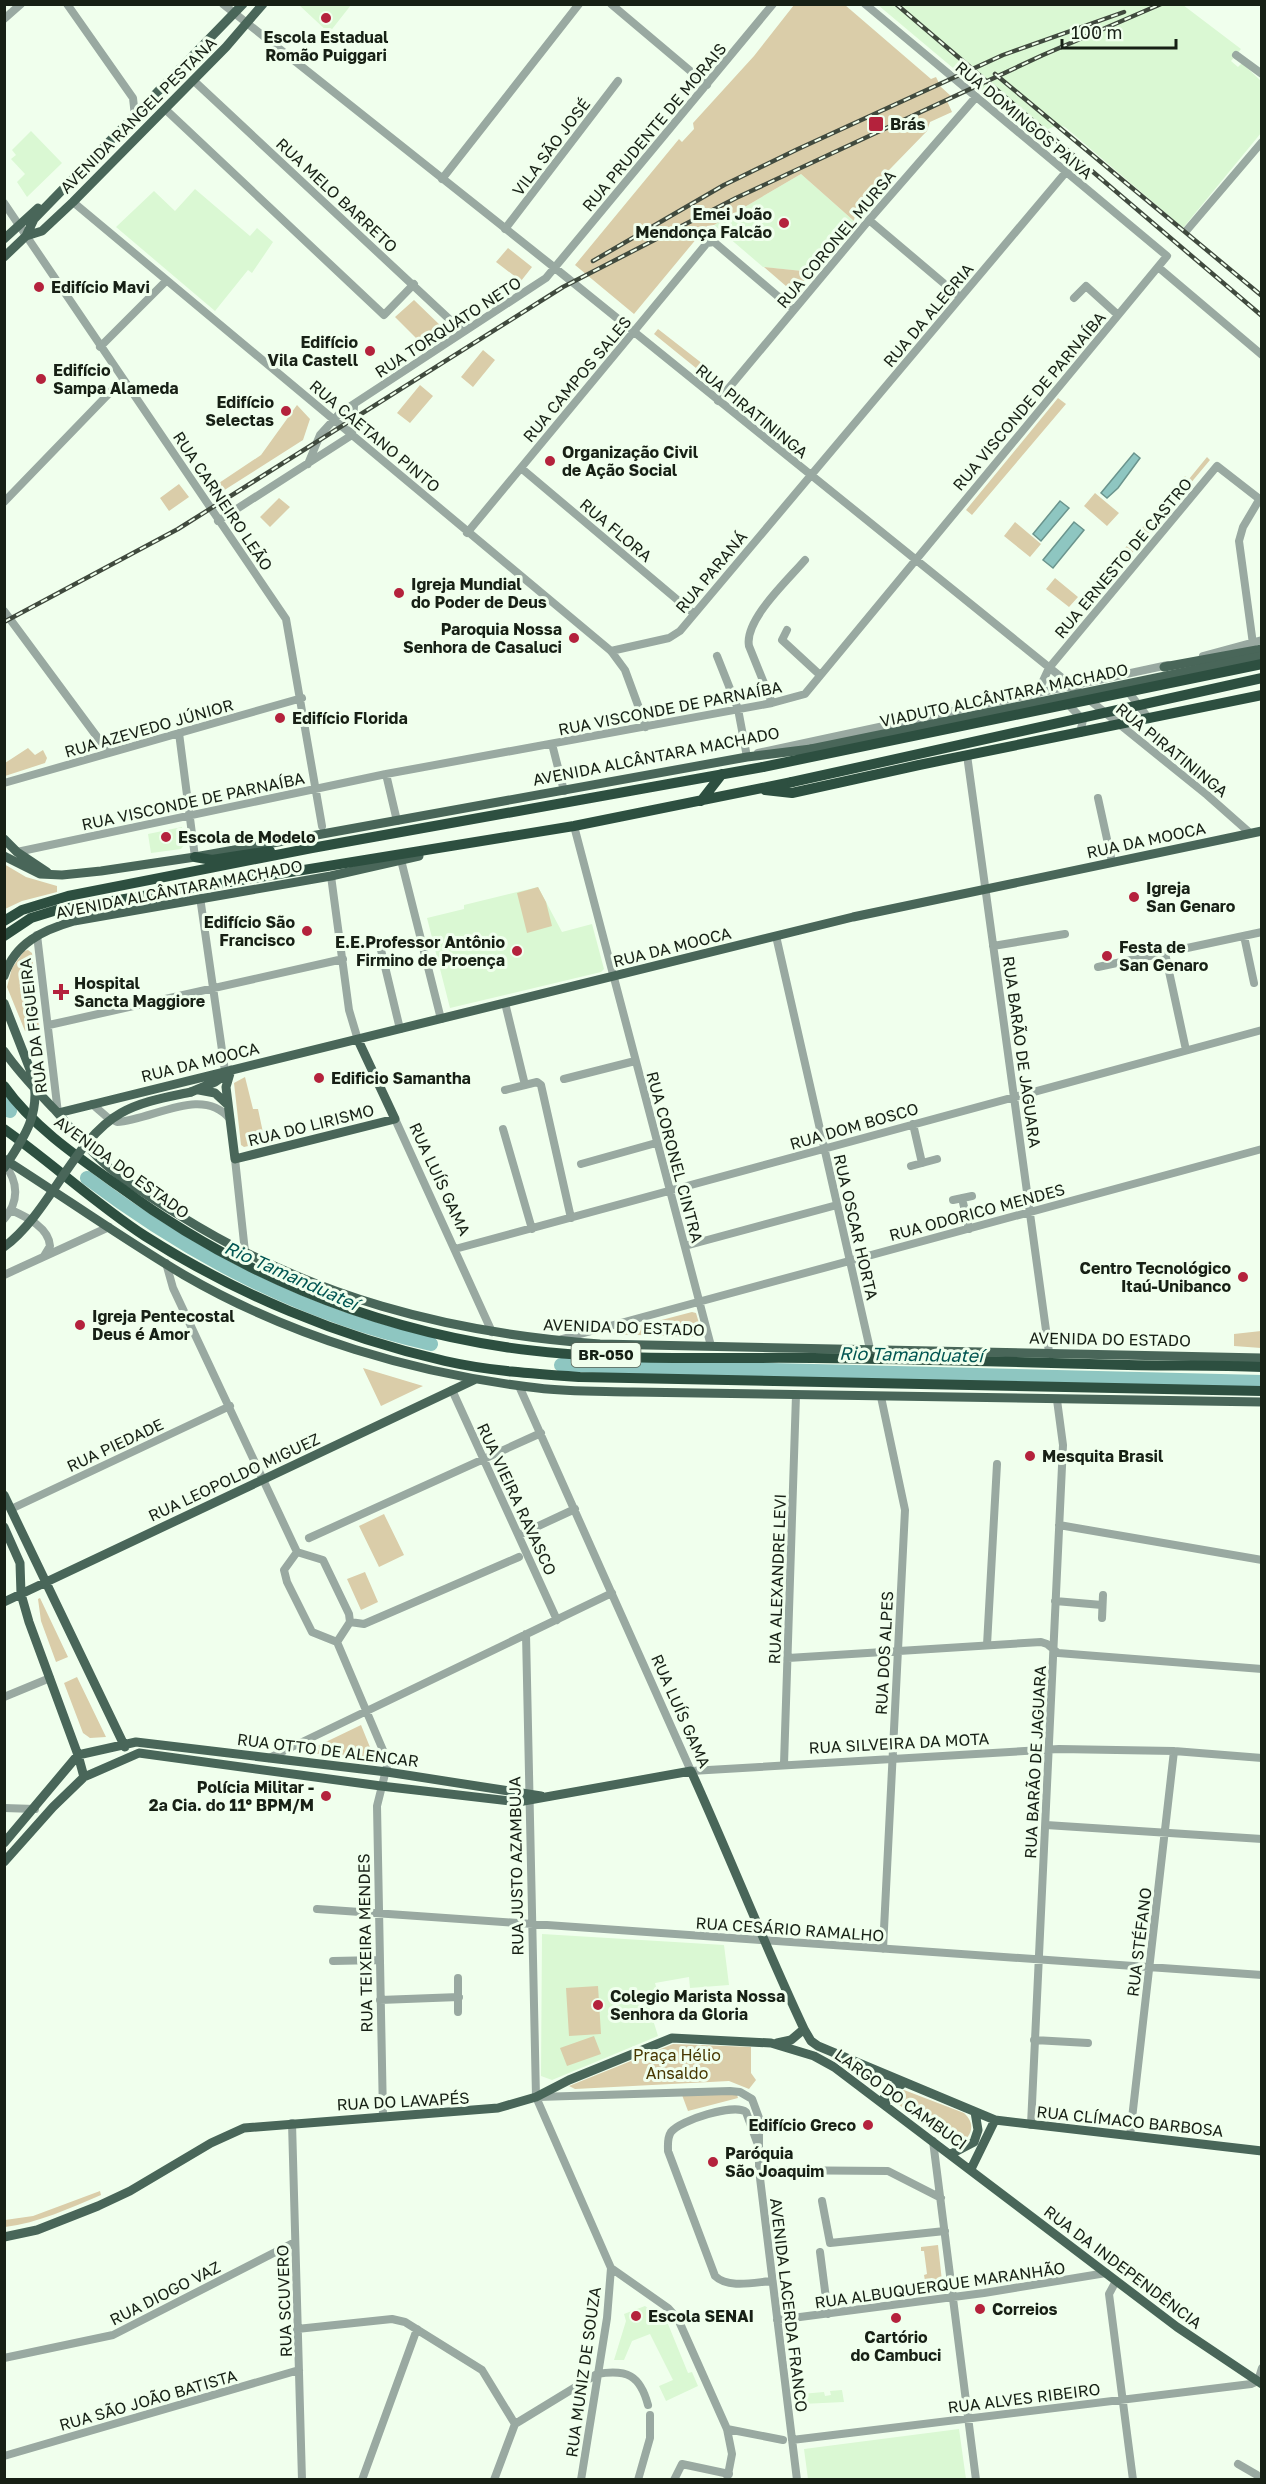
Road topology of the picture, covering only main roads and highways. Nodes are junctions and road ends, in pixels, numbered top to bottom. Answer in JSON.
{"nodes":[{"id":1,"x":243,"y":4,"type":"edge"},
{"id":2,"x":263,"y":4,"type":"edge"},
{"id":3,"x":155,"y":96,"type":"junction"},
{"id":4,"x":165,"y":109,"type":"junction"},
{"id":5,"x":60,"y":190,"type":"junction"},
{"id":6,"x":73,"y":201,"type":"junction"},
{"id":7,"x":34,"y":219,"type":"junction"},
{"id":8,"x":19,"y":225,"type":"junction"},
{"id":9,"x":26,"y":236,"type":"junction"},
{"id":10,"x":4,"y":239,"type":"edge"},
{"id":11,"x":4,"y":256,"type":"edge"},
{"id":12,"x":1257,"y":646,"type":"edge"},
{"id":13,"x":1262,"y":656,"type":"edge"},
{"id":14,"x":1262,"y":664,"type":"edge"},
{"id":15,"x":1164,"y":667,"type":"road end"},
{"id":16,"x":1262,"y":678,"type":"edge"},
{"id":17,"x":1262,"y":695,"type":"edge"},
{"id":18,"x":749,"y":756,"type":"joint"},
{"id":19,"x":763,"y":767,"type":"joint"},
{"id":20,"x":722,"y":774,"type":"junction"},
{"id":21,"x":762,"y":789,"type":"junction"},
{"id":22,"x":701,"y":801,"type":"junction"},
{"id":23,"x":1262,"y":831,"type":"edge"},
{"id":24,"x":4,"y":839,"type":"edge"},
{"id":25,"x":312,"y":848,"type":"junction"},
{"id":26,"x":450,"y":848,"type":"junction"},
{"id":27,"x":4,"y":856,"type":"edge"},
{"id":28,"x":195,"y":857,"type":"junction"},
{"id":29,"x":52,"y":874,"type":"junction"},
{"id":30,"x":4,"y":921,"type":"edge"},
{"id":31,"x":4,"y":936,"type":"edge"},
{"id":32,"x":4,"y":976,"type":"edge"},
{"id":33,"x":4,"y":1003,"type":"edge"},
{"id":34,"x":358,"y":1040,"type":"junction"},
{"id":35,"x":4,"y":1052,"type":"edge"},
{"id":36,"x":228,"y":1071,"type":"junction"},
{"id":37,"x":4,"y":1086,"type":"edge"},
{"id":38,"x":194,"y":1091,"type":"junction"},
{"id":39,"x":228,"y":1105,"type":"junction"},
{"id":40,"x":58,"y":1113,"type":"junction"},
{"id":41,"x":395,"y":1119,"type":"joint"},
{"id":42,"x":6,"y":1130,"type":"edge"},
{"id":43,"x":4,"y":1163,"type":"edge"},
{"id":44,"x":4,"y":1247,"type":"edge"},
{"id":45,"x":1262,"y":1358,"type":"edge"},
{"id":46,"x":1262,"y":1367,"type":"edge"},
{"id":47,"x":476,"y":1379,"type":"junction"},
{"id":48,"x":1262,"y":1391,"type":"edge"},
{"id":49,"x":1262,"y":1402,"type":"edge"},
{"id":50,"x":4,"y":1495,"type":"edge"},
{"id":51,"x":4,"y":1527,"type":"edge"},
{"id":52,"x":46,"y":1582,"type":"junction"},
{"id":53,"x":4,"y":1593,"type":"edge"},
{"id":54,"x":21,"y":1594,"type":"junction"},
{"id":55,"x":4,"y":1602,"type":"edge"},
{"id":56,"x":124,"y":1743,"type":"junction"},
{"id":57,"x":78,"y":1755,"type":"junction"},
{"id":58,"x":128,"y":1755,"type":"junction"},
{"id":59,"x":691,"y":1771,"type":"joint"},
{"id":60,"x":84,"y":1777,"type":"junction"},
{"id":61,"x":528,"y":1797,"type":"junction"},
{"id":62,"x":4,"y":1843,"type":"edge"},
{"id":63,"x":4,"y":1862,"type":"edge"},
{"id":64,"x":804,"y":2029,"type":"junction"},
{"id":65,"x":771,"y":2043,"type":"junction"},
{"id":66,"x":818,"y":2046,"type":"joint"},
{"id":67,"x":812,"y":2056,"type":"joint"},
{"id":68,"x":907,"y":2084,"type":"junction"},
{"id":69,"x":886,"y":2105,"type":"junction"},
{"id":70,"x":975,"y":2112,"type":"junction"},
{"id":71,"x":995,"y":2121,"type":"junction"},
{"id":72,"x":1262,"y":2151,"type":"edge"},
{"id":73,"x":951,"y":2154,"type":"junction"},
{"id":74,"x":971,"y":2169,"type":"junction"},
{"id":75,"x":4,"y":2236,"type":"edge"},
{"id":76,"x":1260,"y":2383,"type":"edge"}],
"edges":[{"from":1,"to":3,"type":"main road","name":"AVENIDA RANGEL PESTANA"},
{"from":2,"to":4,"type":"main road","name":"AVENIDA RANGEL PESTANA"},
{"from":3,"to":4,"type":"main road"},
{"from":3,"to":5,"type":"main road","name":"AVENIDA RANGEL PESTANA"},
{"from":4,"to":6,"type":"main road","name":"AVENIDA RANGEL PESTANA"},
{"from":5,"to":6,"type":"main road","name":"RUA CAETANO PINTO"},
{"from":5,"to":7,"type":"main road","name":"AVENIDA RANGEL PESTANA"},
{"from":5,"to":8,"type":"main road","name":"AVENIDA RANGEL PESTANA"},
{"from":6,"to":9,"type":"main road","name":"AVENIDA RANGEL PESTANA"},
{"from":7,"to":8,"type":"main road"},
{"from":7,"to":9,"type":"main road","name":"AVENIDA RANGEL PESTANA"},
{"from":8,"to":10,"type":"main road","name":"AVENIDA RANGEL PESTANA"},
{"from":9,"to":11,"type":"main road","name":"AVENIDA RANGEL PESTANA"},
{"from":12,"to":15,"type":"main road"},
{"from":13,"to":18,"type":"main road","name":"VIADUTO ALCÂNTARA MACHADO","bridge":true},
{"from":14,"to":19,"type":"highway","name":"VIADUTO ALCÂNTARA MACHADO","bridge":true},
{"from":16,"to":21,"type":"highway","name":"AVENIDA ALCÂNTARA MACHADO","bridge":true},
{"from":17,"to":21,"type":"highway"},
{"from":18,"to":28,"type":"main road","name":"AVENIDA ALCÂNTARA MACHADO"},
{"from":19,"to":20,"type":"highway","name":"AVENIDA ALCÂNTARA MACHADO"},
{"from":20,"to":22,"type":"highway"},
{"from":20,"to":25,"type":"highway","name":"AVENIDA ALCÂNTARA MACHADO"},
{"from":21,"to":22,"type":"highway","name":"AVENIDA ALCÂNTARA MACHADO"},
{"from":22,"to":26,"type":"highway","name":"AVENIDA ALCÂNTARA MACHADO"},
{"from":23,"to":34,"type":"main road","name":"RUA DA MOOCA"},
{"from":24,"to":29,"type":"main road"},
{"from":25,"to":28,"type":"highway"},
{"from":25,"to":30,"type":"highway","name":"AVENIDA ALCÂNTARA MACHADO"},
{"from":26,"to":31,"type":"highway","name":"AVENIDA ALCÂNTARA MACHADO"},
{"from":26,"to":32,"type":"main road","name":"AVENIDA ALCÂNTARA MACHADO"},
{"from":27,"to":29,"type":"main road"},
{"from":28,"to":29,"type":"main road","name":"AVENIDA ALCÂNTARA MACHADO"},
{"from":33,"to":43,"type":"main road","bridge":true},
{"from":34,"to":36,"type":"main road","name":"RUA DA MOOCA"},
{"from":34,"to":41,"type":"main road","name":"RUA LUÍS GAMA"},
{"from":35,"to":40,"type":"main road","name":"AVENIDA DO ESTADO"},
{"from":36,"to":38,"type":"main road"},
{"from":36,"to":39,"type":"main road"},
{"from":36,"to":40,"type":"main road","name":"RUA DA MOOCA"},
{"from":37,"to":46,"type":"highway","name":"AVENIDA DO ESTADO","number":"BR-050"},
{"from":38,"to":39,"type":"main road"},
{"from":38,"to":44,"type":"main road","bridge":true},
{"from":39,"to":41,"type":"main road","name":"RUA DO LIRISMO"},
{"from":40,"to":45,"type":"main road","name":"AVENIDA DO ESTADO"},
{"from":42,"to":48,"type":"highway","number":"BR-050"},
{"from":43,"to":47,"type":"main road"},
{"from":47,"to":49,"type":"main road"},
{"from":47,"to":52,"type":"main road","name":"RUA LEOPOLDO MIGUEZ"},
{"from":50,"to":52,"type":"main road"},
{"from":51,"to":54,"type":"main road"},
{"from":52,"to":54,"type":"main road","name":"RUA LEOPOLDO MIGUEZ"},
{"from":52,"to":56,"type":"main road"},
{"from":53,"to":54,"type":"main road"},
{"from":54,"to":55,"type":"main road","name":"RUA LEOPOLDO MIGUEZ"},
{"from":54,"to":57,"type":"main road"},
{"from":56,"to":57,"type":"main road","name":"RUA OTTO DE ALENCAR"},
{"from":56,"to":58,"type":"main road"},
{"from":56,"to":61,"type":"main road","name":"RUA OTTO DE ALENCAR"},
{"from":57,"to":60,"type":"main road"},
{"from":57,"to":62,"type":"main road"},
{"from":58,"to":60,"type":"main road"},
{"from":58,"to":61,"type":"main road","name":"RUA OTTO DE ALENCAR"},
{"from":59,"to":61,"type":"main road","name":"RUA SILVEIRA DA MOTA"},
{"from":59,"to":64,"type":"main road","name":"RUA LUÍS GAMA"},
{"from":60,"to":63,"type":"main road"},
{"from":64,"to":65,"type":"main road"},
{"from":64,"to":66,"type":"main road","name":"RUA LUÍS GAMA"},
{"from":65,"to":67,"type":"main road","name":"RUA DO LAVAPÉS"},
{"from":65,"to":75,"type":"main road","name":"RUA DO LAVAPÉS"},
{"from":66,"to":68,"type":"main road","name":"LARGO DO CAMBUCI"},
{"from":67,"to":69,"type":"main road","name":"LARGO DO CAMBUCI"},
{"from":68,"to":69,"type":"main road"},
{"from":68,"to":70,"type":"main road","name":"LARGO DO CAMBUCI"},
{"from":69,"to":73,"type":"main road","name":"LARGO DO CAMBUCI"},
{"from":70,"to":71,"type":"main road","name":"LARGO DO CAMBUCI"},
{"from":70,"to":73,"type":"main road"},
{"from":71,"to":72,"type":"main road","name":"RUA CLÍMACO BARBOSA"},
{"from":71,"to":74,"type":"main road"},
{"from":73,"to":74,"type":"main road","name":"LARGO DO CAMBUCI"},
{"from":74,"to":76,"type":"main road","name":"RUA DA INDEPENDÊNCIA"}]}
